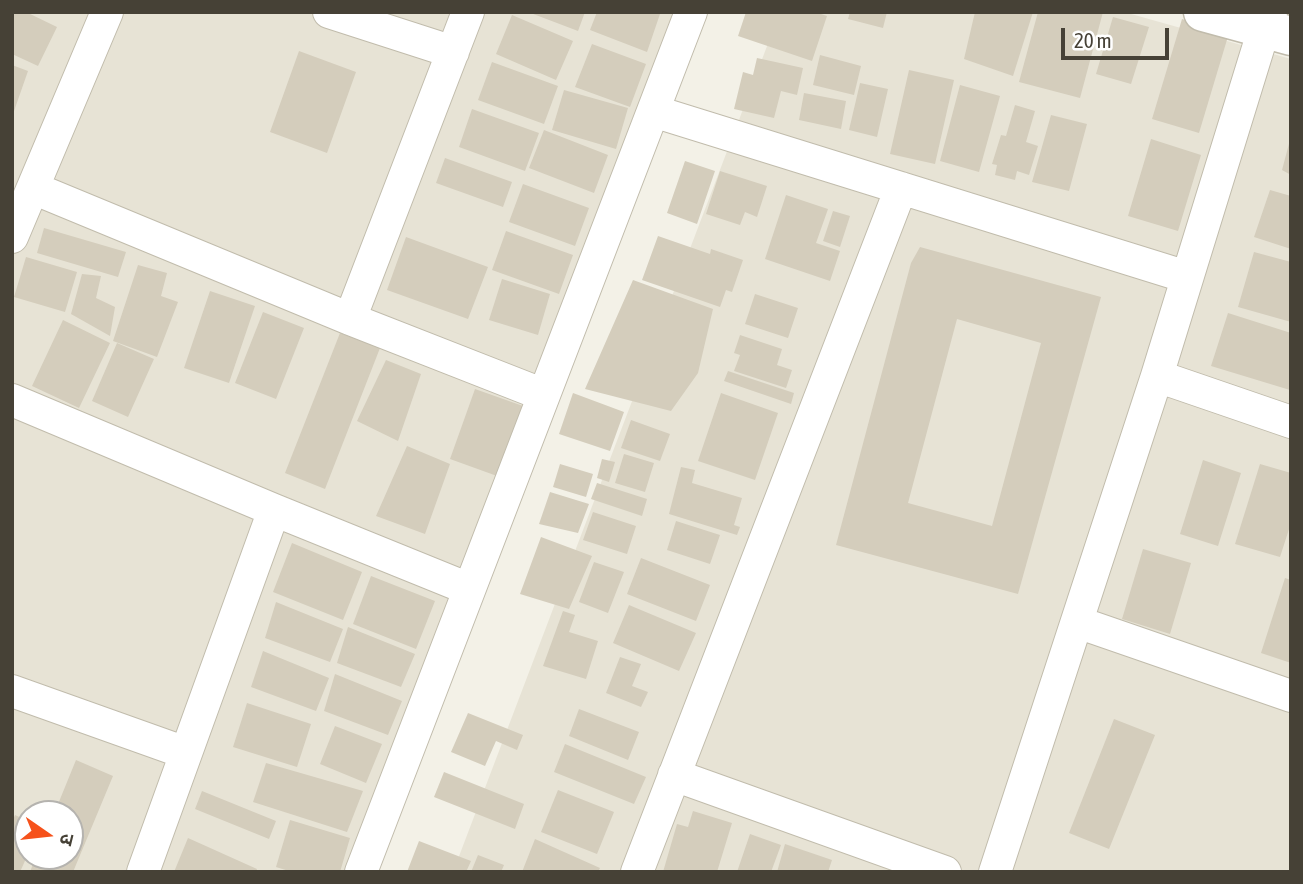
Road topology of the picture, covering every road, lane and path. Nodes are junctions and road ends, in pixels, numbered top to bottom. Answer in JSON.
{"nodes":[{"id":1,"x":107,"y":12,"type":"edge"},
{"id":2,"x":329,"y":12,"type":"edge"},
{"id":3,"x":468,"y":12,"type":"edge"},
{"id":4,"x":691,"y":12,"type":"edge"},
{"id":5,"x":1203,"y":12,"type":"edge"},
{"id":6,"x":1276,"y":26,"type":"edge"},
{"id":7,"x":453,"y":52,"type":"junction"},
{"id":8,"x":653,"y":111,"type":"junction"},
{"id":9,"x":33,"y":188,"type":"junction"},
{"id":10,"x":901,"y":188,"type":"junction"},
{"id":11,"x":12,"y":237,"type":"edge"},
{"id":12,"x":1187,"y":277,"type":"junction"},
{"id":13,"x":350,"y":319,"type":"junction"},
{"id":14,"x":1157,"y":376,"type":"junction"},
{"id":15,"x":544,"y":395,"type":"junction"},
{"id":16,"x":12,"y":400,"type":"edge"},
{"id":17,"x":1291,"y":422,"type":"edge"},
{"id":18,"x":274,"y":510,"type":"junction"},
{"id":19,"x":470,"y":589,"type":"junction"},
{"id":20,"x":1077,"y":622,"type":"junction"},
{"id":21,"x":12,"y":691,"type":"edge"},
{"id":22,"x":1291,"y":696,"type":"edge"},
{"id":23,"x":186,"y":754,"type":"junction"},
{"id":24,"x":674,"y":775,"type":"junction"},
{"id":25,"x":143,"y":872,"type":"edge"},
{"id":26,"x":361,"y":872,"type":"edge"},
{"id":27,"x":637,"y":872,"type":"edge"},
{"id":28,"x":945,"y":872,"type":"edge"},
{"id":29,"x":995,"y":872,"type":"edge"}],
"edges":[{"from":1,"to":9,"type":"street"},
{"from":2,"to":7,"type":"street"},
{"from":3,"to":7,"type":"street"},
{"from":4,"to":8,"type":"street"},
{"from":5,"to":6,"type":"street"},
{"from":6,"to":12,"type":"street"},
{"from":7,"to":13,"type":"street"},
{"from":8,"to":10,"type":"street"},
{"from":8,"to":15,"type":"street"},
{"from":9,"to":11,"type":"street"},
{"from":9,"to":13,"type":"street"},
{"from":10,"to":12,"type":"street"},
{"from":10,"to":24,"type":"street"},
{"from":12,"to":14,"type":"street"},
{"from":13,"to":15,"type":"street"},
{"from":14,"to":17,"type":"street"},
{"from":14,"to":20,"type":"street"},
{"from":15,"to":19,"type":"street"},
{"from":16,"to":18,"type":"street"},
{"from":18,"to":19,"type":"street"},
{"from":18,"to":23,"type":"street"},
{"from":19,"to":26,"type":"street"},
{"from":20,"to":22,"type":"street"},
{"from":20,"to":29,"type":"street"},
{"from":21,"to":23,"type":"street"},
{"from":23,"to":25,"type":"street"},
{"from":24,"to":27,"type":"street"},
{"from":24,"to":28,"type":"street"}]}
